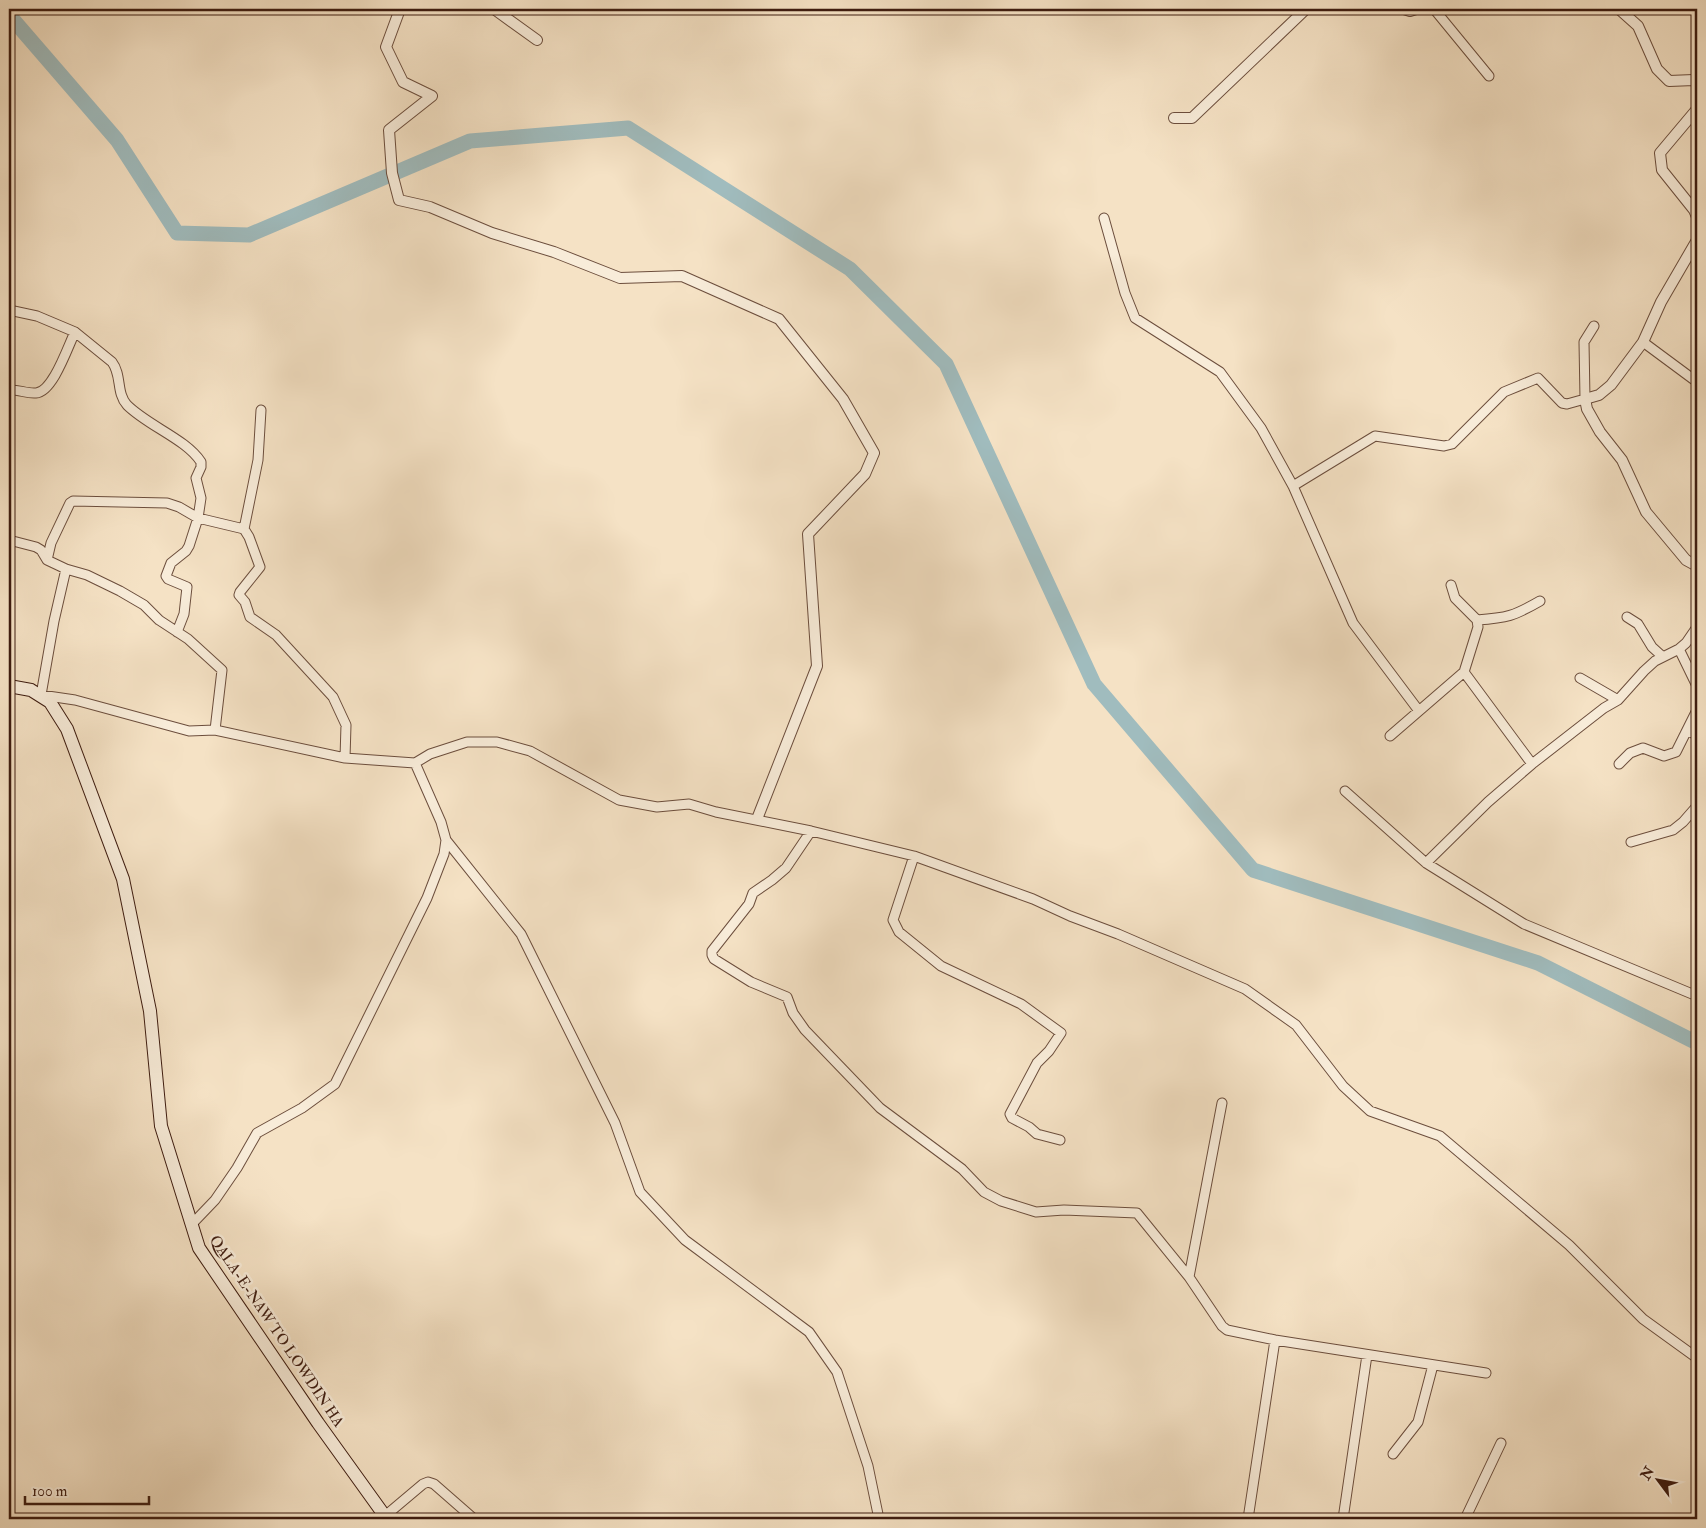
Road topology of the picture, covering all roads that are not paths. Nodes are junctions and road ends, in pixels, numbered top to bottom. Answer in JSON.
{"nodes":[{"id":1,"x":400,"y":9,"type":"edge"},
{"id":2,"x":494,"y":9,"type":"edge"},
{"id":3,"x":1306,"y":9,"type":"edge"},
{"id":4,"x":1404,"y":9,"type":"edge"},
{"id":5,"x":1416,"y":9,"type":"edge"},
{"id":6,"x":1434,"y":9,"type":"edge"},
{"id":7,"x":1619,"y":9,"type":"edge"},
{"id":8,"x":537,"y":40,"type":"dead end"},
{"id":9,"x":1489,"y":76,"type":"dead end"},
{"id":10,"x":1697,"y":82,"type":"edge"},
{"id":11,"x":1697,"y":109,"type":"edge"},
{"id":12,"x":1174,"y":118,"type":"dead end"},
{"id":13,"x":1697,"y":216,"type":"edge"},
{"id":14,"x":1104,"y":218,"type":"dead end"},
{"id":15,"x":1697,"y":240,"type":"edge"},
{"id":16,"x":9,"y":310,"type":"edge"},
{"id":17,"x":1594,"y":326,"type":"dead end"},
{"id":18,"x":75,"y":332,"type":"junction"},
{"id":19,"x":1643,"y":342,"type":"junction"},
{"id":20,"x":1697,"y":382,"type":"edge"},
{"id":21,"x":9,"y":390,"type":"edge"},
{"id":22,"x":1585,"y":399,"type":"junction"},
{"id":23,"x":262,"y":410,"type":"dead end"},
{"id":24,"x":1293,"y":486,"type":"junction"},
{"id":25,"x":198,"y":518,"type":"junction"},
{"id":26,"x":244,"y":529,"type":"junction"},
{"id":27,"x":9,"y":540,"type":"edge"},
{"id":28,"x":47,"y":560,"type":"junction"},
{"id":29,"x":1697,"y":566,"type":"edge"},
{"id":30,"x":66,"y":570,"type":"junction"},
{"id":31,"x":1451,"y":585,"type":"dead end"},
{"id":32,"x":1540,"y":601,"type":"dead end"},
{"id":33,"x":1627,"y":616,"type":"dead end"},
{"id":34,"x":1477,"y":620,"type":"junction"},
{"id":35,"x":1697,"y":627,"type":"edge"},
{"id":36,"x":177,"y":632,"type":"junction"},
{"id":37,"x":1678,"y":649,"type":"junction"},
{"id":38,"x":1663,"y":657,"type":"junction"},
{"id":39,"x":1464,"y":672,"type":"junction"},
{"id":40,"x":1580,"y":678,"type":"dead end"},
{"id":41,"x":9,"y":686,"type":"edge"},
{"id":42,"x":1697,"y":686,"type":"edge"},
{"id":43,"x":41,"y":695,"type":"junction"},
{"id":44,"x":1618,"y":700,"type":"junction"},
{"id":45,"x":1697,"y":710,"type":"edge"},
{"id":46,"x":1418,"y":711,"type":"junction"},
{"id":47,"x":215,"y":730,"type":"junction"},
{"id":48,"x":1688,"y":730,"type":"junction"},
{"id":49,"x":1390,"y":736,"type":"dead end"},
{"id":50,"x":1697,"y":736,"type":"edge"},
{"id":51,"x":345,"y":758,"type":"junction"},
{"id":52,"x":415,"y":763,"type":"junction"},
{"id":53,"x":1532,"y":764,"type":"junction"},
{"id":54,"x":1619,"y":764,"type":"dead end"},
{"id":55,"x":1345,"y":790,"type":"dead end"},
{"id":56,"x":1697,"y":806,"type":"edge"},
{"id":57,"x":757,"y":819,"type":"junction"},
{"id":58,"x":812,"y":831,"type":"junction"},
{"id":59,"x":446,"y":840,"type":"junction"},
{"id":60,"x":1631,"y":842,"type":"dead end"},
{"id":61,"x":914,"y":856,"type":"junction"},
{"id":62,"x":1426,"y":863,"type":"junction"},
{"id":63,"x":1697,"y":996,"type":"edge"},
{"id":64,"x":1222,"y":1103,"type":"dead end"},
{"id":65,"x":1060,"y":1140,"type":"dead end"},
{"id":66,"x":192,"y":1224,"type":"junction"},
{"id":67,"x":1189,"y":1277,"type":"junction"},
{"id":68,"x":1275,"y":1340,"type":"junction"},
{"id":69,"x":1368,"y":1354,"type":"junction"},
{"id":70,"x":1697,"y":1358,"type":"edge"},
{"id":71,"x":1433,"y":1365,"type":"junction"},
{"id":72,"x":1486,"y":1373,"type":"dead end"},
{"id":73,"x":1501,"y":1443,"type":"dead end"},
{"id":74,"x":1393,"y":1454,"type":"dead end"},
{"id":75,"x":386,"y":1517,"type":"edge"},
{"id":76,"x":474,"y":1519,"type":"edge"},
{"id":77,"x":879,"y":1519,"type":"edge"},
{"id":78,"x":1248,"y":1519,"type":"edge"},
{"id":79,"x":1343,"y":1519,"type":"edge"},
{"id":80,"x":1465,"y":1519,"type":"edge"}],
"edges":[{"from":1,"to":57,"type":"street"},
{"from":2,"to":8,"type":"street"},
{"from":3,"to":12,"type":"street"},
{"from":4,"to":5,"type":"street"},
{"from":6,"to":9,"type":"street"},
{"from":7,"to":10,"type":"street"},
{"from":11,"to":13,"type":"street"},
{"from":14,"to":24,"type":"street"},
{"from":15,"to":19,"type":"street"},
{"from":16,"to":18,"type":"street"},
{"from":17,"to":22,"type":"street"},
{"from":18,"to":21,"type":"street"},
{"from":18,"to":25,"type":"street"},
{"from":19,"to":20,"type":"street"},
{"from":19,"to":22,"type":"street"},
{"from":22,"to":24,"type":"street"},
{"from":22,"to":29,"type":"street"},
{"from":23,"to":26,"type":"street"},
{"from":24,"to":46,"type":"street"},
{"from":25,"to":26,"type":"street"},
{"from":25,"to":28,"type":"street"},
{"from":25,"to":36,"type":"street"},
{"from":26,"to":51,"type":"street"},
{"from":27,"to":28,"type":"street"},
{"from":28,"to":30,"type":"street"},
{"from":30,"to":36,"type":"street"},
{"from":30,"to":43,"type":"street"},
{"from":31,"to":34,"type":"street"},
{"from":32,"to":34,"type":"street"},
{"from":33,"to":38,"type":"street"},
{"from":34,"to":39,"type":"street"},
{"from":35,"to":37,"type":"street"},
{"from":36,"to":47,"type":"street"},
{"from":37,"to":38,"type":"street"},
{"from":37,"to":42,"type":"street"},
{"from":38,"to":44,"type":"street"},
{"from":39,"to":46,"type":"street"},
{"from":39,"to":53,"type":"street"},
{"from":40,"to":44,"type":"street"},
{"from":41,"to":43,"type":"main road"},
{"from":43,"to":47,"type":"street"},
{"from":43,"to":66,"type":"main road","name":"QALA-E-NAW TO LOWDIN HA"},
{"from":44,"to":53,"type":"street"},
{"from":45,"to":48,"type":"street"},
{"from":46,"to":49,"type":"street"},
{"from":47,"to":51,"type":"street"},
{"from":48,"to":50,"type":"street"},
{"from":48,"to":54,"type":"street"},
{"from":51,"to":52,"type":"street"},
{"from":52,"to":57,"type":"street"},
{"from":52,"to":59,"type":"street"},
{"from":53,"to":62,"type":"street"},
{"from":55,"to":62,"type":"street"},
{"from":56,"to":60,"type":"street"},
{"from":57,"to":58,"type":"street"},
{"from":58,"to":61,"type":"street"},
{"from":58,"to":67,"type":"street"},
{"from":59,"to":66,"type":"street"},
{"from":59,"to":77,"type":"street"},
{"from":61,"to":65,"type":"street"},
{"from":61,"to":70,"type":"street"},
{"from":62,"to":63,"type":"street"},
{"from":64,"to":67,"type":"street"},
{"from":66,"to":75,"type":"main road","name":"QALA-E-NAW TO LOWDIN HA"},
{"from":67,"to":68,"type":"street"},
{"from":68,"to":69,"type":"street"},
{"from":68,"to":78,"type":"street"},
{"from":69,"to":71,"type":"street"},
{"from":69,"to":79,"type":"street"},
{"from":71,"to":72,"type":"street"},
{"from":71,"to":74,"type":"street"},
{"from":73,"to":80,"type":"street"},
{"from":75,"to":76,"type":"street"}]}
